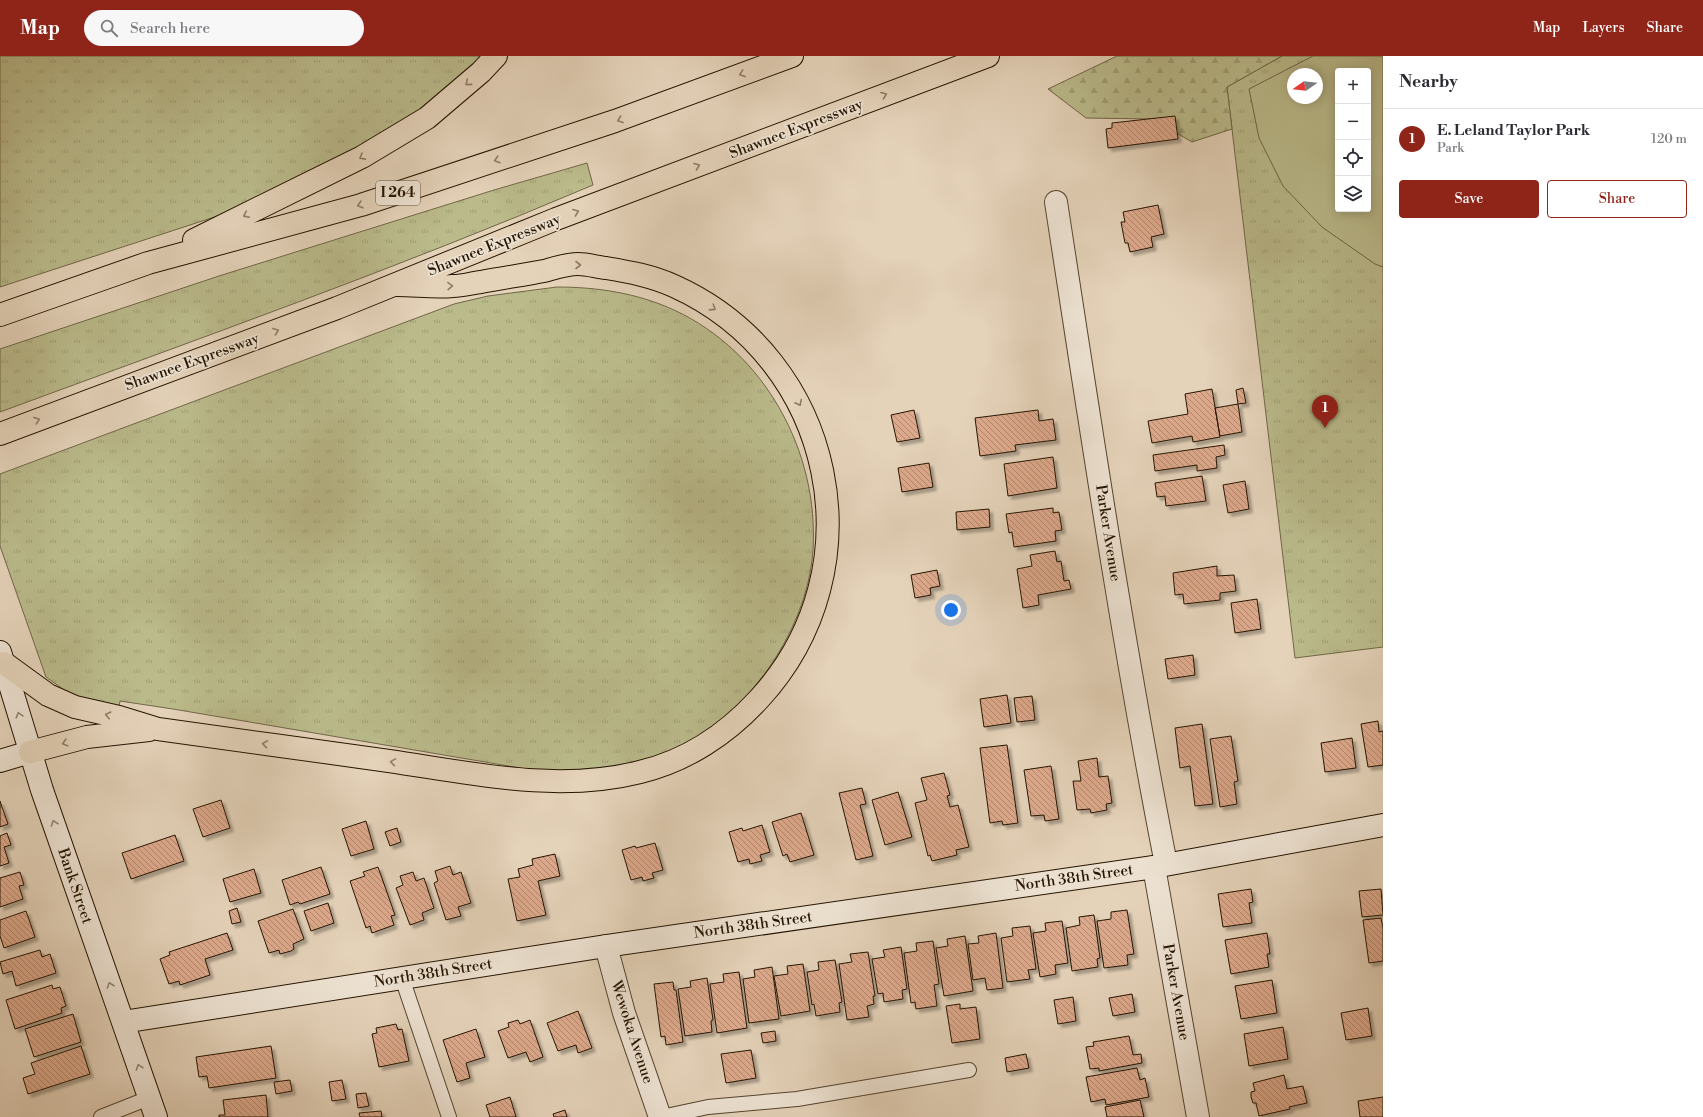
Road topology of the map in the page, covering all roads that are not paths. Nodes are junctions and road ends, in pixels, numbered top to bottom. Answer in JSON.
{"nodes":[{"id":1,"x":496,"y":56,"type":"edge"},
{"id":2,"x":792,"y":56,"type":"edge"},
{"id":3,"x":988,"y":56,"type":"edge"},
{"id":4,"x":1056,"y":202,"type":"dead end"},
{"id":5,"x":148,"y":263,"type":"junction"},
{"id":6,"x":397,"y":285,"type":"junction"},
{"id":7,"x":0,"y":315,"type":"edge"},
{"id":8,"x":0,"y":434,"type":"edge"},
{"id":9,"x":2,"y":658,"type":"edge"},
{"id":10,"x":158,"y":729,"type":"junction"},
{"id":11,"x":30,"y":752,"type":"junction"},
{"id":12,"x":0,"y":761,"type":"edge"},
{"id":13,"x":1383,"y":825,"type":"edge"},
{"id":14,"x":1160,"y":865,"type":"junction"},
{"id":15,"x":606,"y":946,"type":"junction"},
{"id":16,"x":402,"y":978,"type":"junction"},
{"id":17,"x":123,"y":1022,"type":"junction"},
{"id":18,"x":969,"y":1070,"type":"dead end"},
{"id":19,"x":153,"y":1108,"type":"edge"},
{"id":20,"x":101,"y":1117,"type":"edge"},
{"id":21,"x":449,"y":1117,"type":"edge"},
{"id":22,"x":660,"y":1117,"type":"edge"},
{"id":23,"x":1198,"y":1117,"type":"edge"}],
"edges":[{"from":1,"to":5,"type":"highway","one_way":true},
{"from":2,"to":5,"type":"highway","number":"I 264","one_way":true},
{"from":6,"to":3,"type":"highway","name":"Shawnee Expressway","one_way":true},
{"from":4,"to":14,"type":"street","name":"Parker Avenue"},
{"from":5,"to":7,"type":"highway","number":"I 264"},
{"from":8,"to":6,"type":"highway","name":"Shawnee Expressway","one_way":true},
{"from":6,"to":10,"type":"highway","one_way":true},
{"from":10,"to":9,"type":"highway","one_way":true},
{"from":11,"to":9,"type":"street","name":"Bank Street","one_way":true},
{"from":10,"to":11,"type":"highway","one_way":true},
{"from":11,"to":12,"type":"street"},
{"from":17,"to":11,"type":"street","name":"Bank Street","one_way":true},
{"from":13,"to":14,"type":"street","name":"North 38th Street"},
{"from":14,"to":15,"type":"street","name":"North 38th Street"},
{"from":14,"to":23,"type":"street","name":"Parker Avenue"},
{"from":15,"to":16,"type":"street","name":"North 38th Street"},
{"from":15,"to":22,"type":"street","name":"Wewoka Avenue"},
{"from":16,"to":17,"type":"street","name":"North 38th Street"},
{"from":16,"to":21,"type":"lane"},
{"from":19,"to":17,"type":"street","name":"Bank Street","one_way":true},
{"from":18,"to":22,"type":"lane"},
{"from":19,"to":20,"type":"lane"}]}
